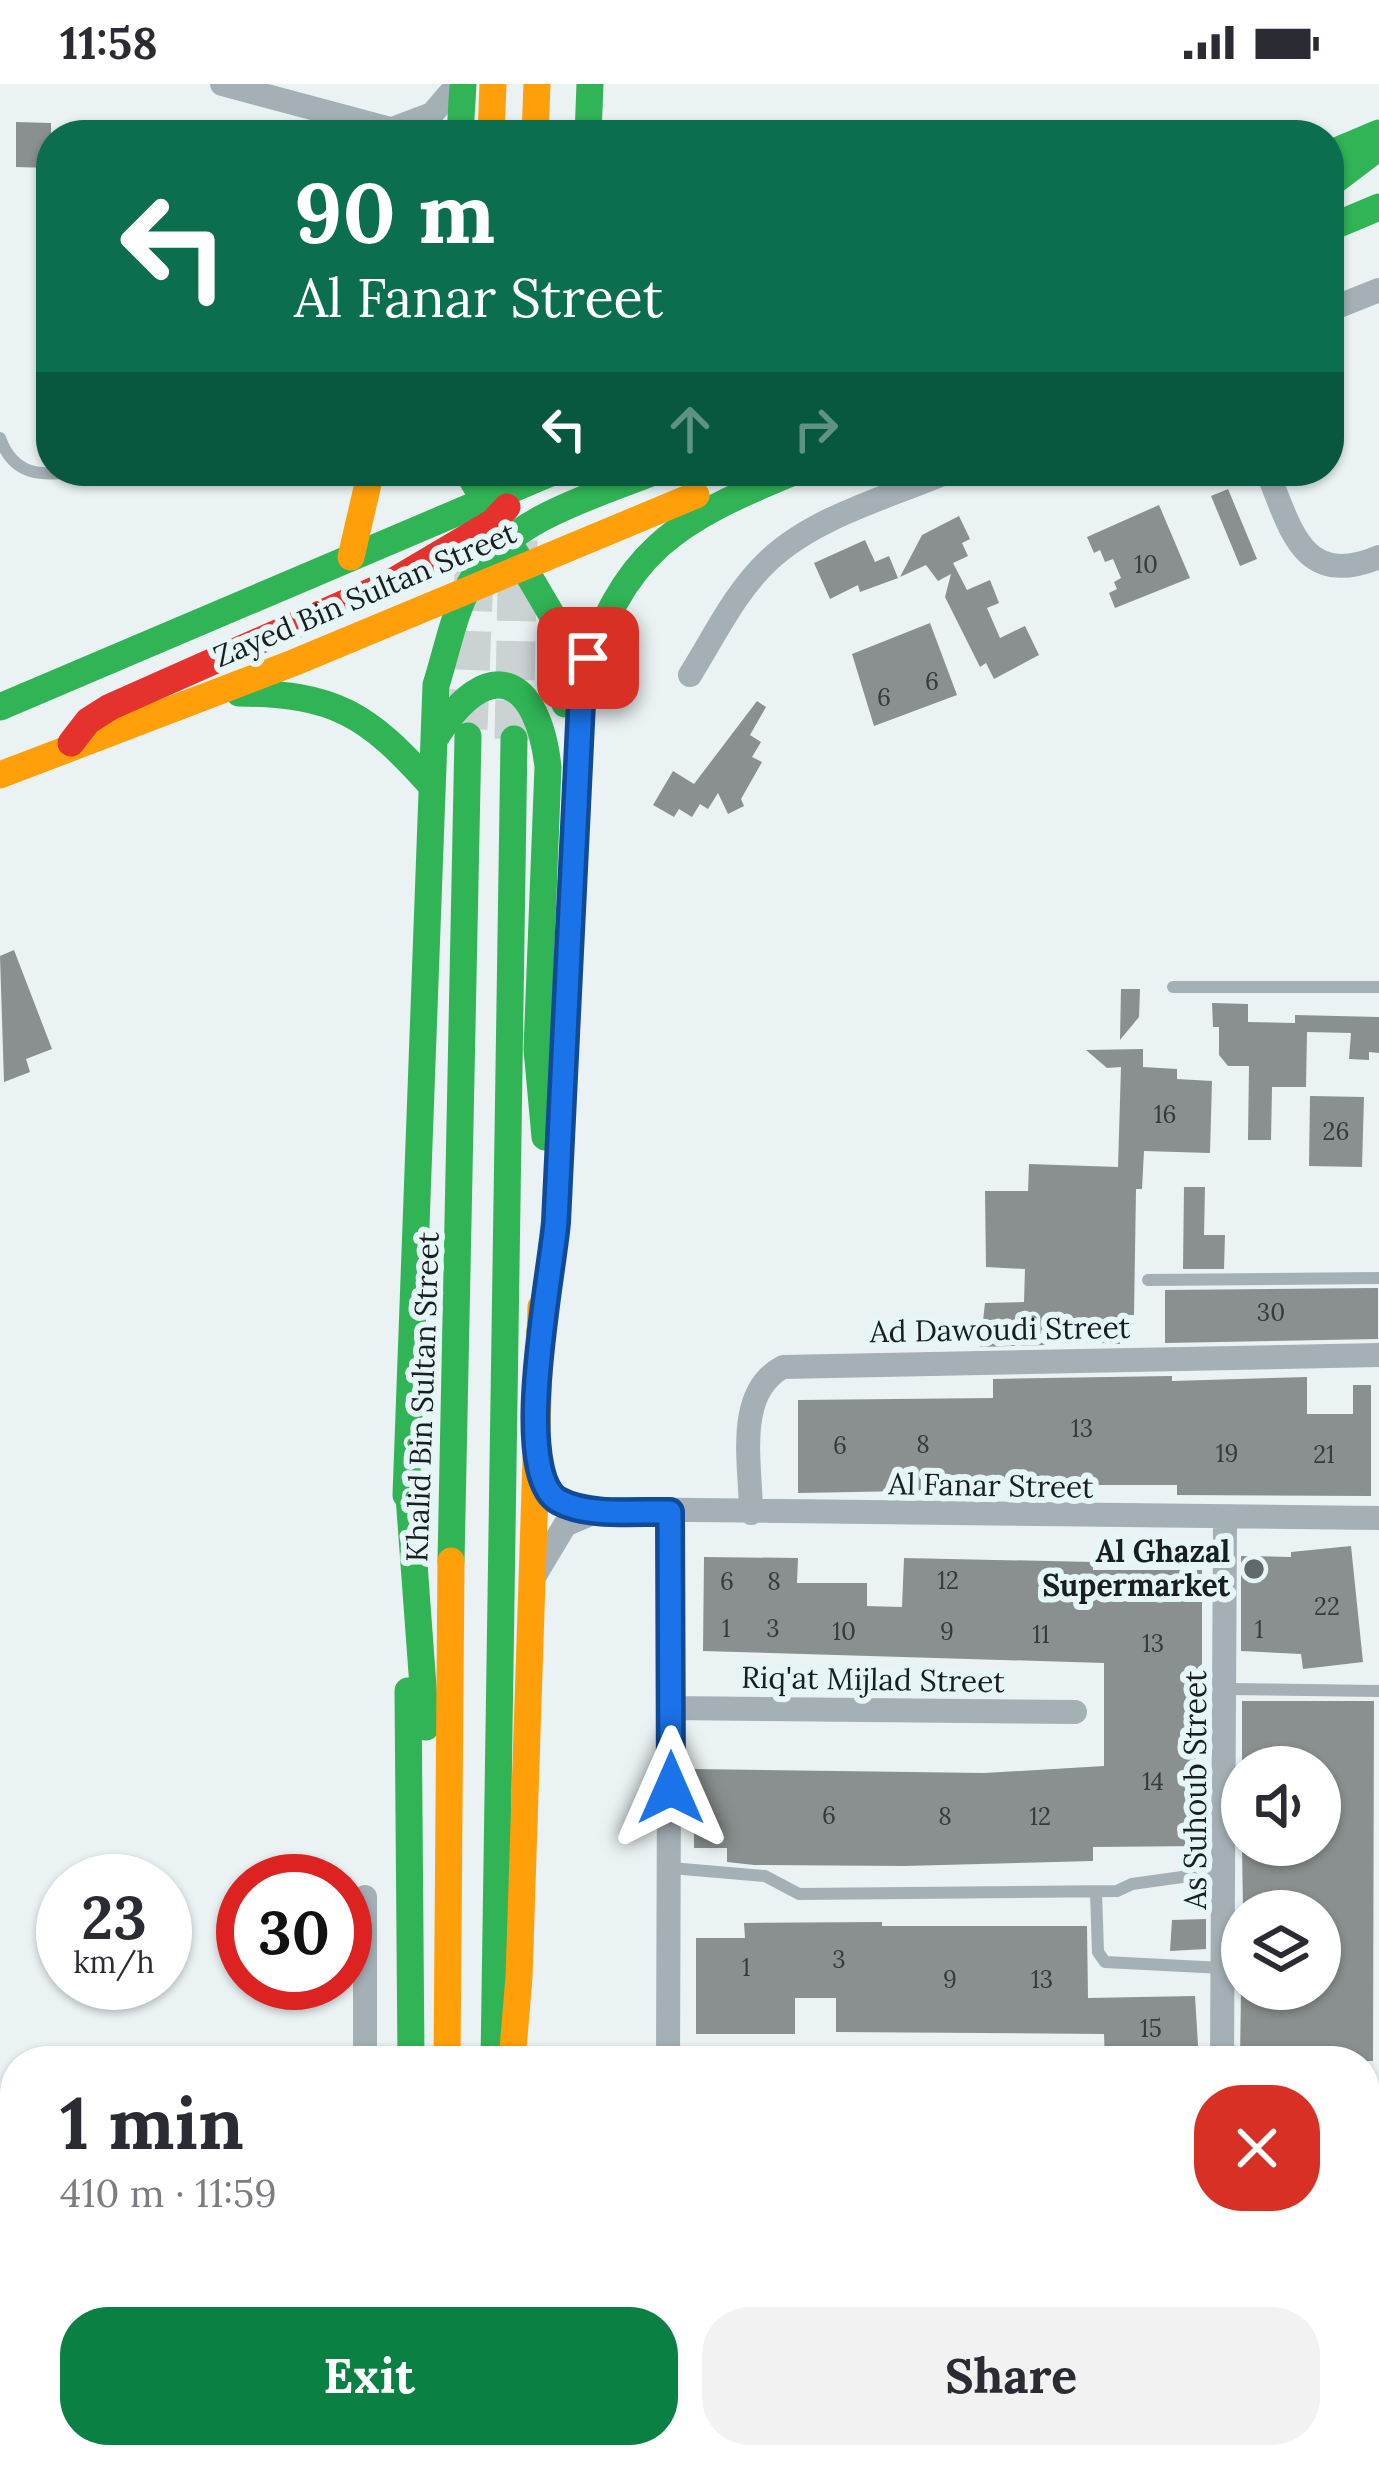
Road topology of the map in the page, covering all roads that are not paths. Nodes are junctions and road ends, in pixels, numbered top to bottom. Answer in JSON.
{"nodes":[{"id":1,"x":222,"y":84,"type":"edge"},
{"id":2,"x":460,"y":84,"type":"edge"},
{"id":3,"x":494,"y":84,"type":"edge"},
{"id":4,"x":537,"y":84,"type":"edge"},
{"id":5,"x":590,"y":84,"type":"edge"},
{"id":6,"x":361,"y":120,"type":"edge"},
{"id":7,"x":422,"y":120,"type":"edge"},
{"id":8,"x":460,"y":120,"type":"edge"},
{"id":9,"x":492,"y":120,"type":"edge"},
{"id":10,"x":536,"y":120,"type":"edge"},
{"id":11,"x":589,"y":120,"type":"edge"},
{"id":12,"x":1379,"y":133,"type":"edge"},
{"id":13,"x":1379,"y":147,"type":"edge"},
{"id":14,"x":1344,"y":148,"type":"edge"},
{"id":15,"x":1344,"y":174,"type":"edge"},
{"id":16,"x":1379,"y":207,"type":"edge"},
{"id":17,"x":1344,"y":222,"type":"edge"},
{"id":18,"x":1379,"y":290,"type":"edge"},
{"id":19,"x":1344,"y":304,"type":"edge"},
{"id":20,"x":0,"y":438,"type":"edge"},
{"id":21,"x":36,"y":473,"type":"edge"},
{"id":22,"x":368,"y":486,"type":"edge"},
{"id":23,"x":475,"y":486,"type":"edge"},
{"id":24,"x":524,"y":486,"type":"edge"},
{"id":25,"x":618,"y":486,"type":"edge"},
{"id":26,"x":692,"y":486,"type":"edge"},
{"id":27,"x":761,"y":486,"type":"edge"},
{"id":28,"x":915,"y":486,"type":"edge"},
{"id":29,"x":1273,"y":486,"type":"edge"},
{"id":30,"x":501,"y":532,"type":"junction"},
{"id":31,"x":351,"y":557,"type":"junction"},
{"id":32,"x":1379,"y":557,"type":"edge"},
{"id":33,"x":469,"y":588,"type":"junction"},
{"id":34,"x":690,"y":675,"type":"dead end"},
{"id":35,"x":212,"y":694,"type":"junction"},
{"id":36,"x":0,"y":707,"type":"edge"},
{"id":37,"x":468,"y":736,"type":"tunnel mouth"},
{"id":38,"x":514,"y":739,"type":"tunnel mouth"},
{"id":39,"x":430,"y":750,"type":"junction"},
{"id":40,"x":64,"y":751,"type":"junction"},
{"id":41,"x":0,"y":776,"type":"edge"},
{"id":42,"x":430,"y":784,"type":"junction"},
{"id":43,"x":1173,"y":987,"type":"dead end"},
{"id":44,"x":1379,"y":987,"type":"edge"},
{"id":45,"x":547,"y":1151,"type":"junction"},
{"id":46,"x":1379,"y":1278,"type":"edge"},
{"id":47,"x":1148,"y":1280,"type":"dead end"},
{"id":48,"x":540,"y":1330,"type":"junction"},
{"id":49,"x":1379,"y":1355,"type":"edge"},
{"id":50,"x":535,"y":1463,"type":"junction"},
{"id":51,"x":407,"y":1469,"type":"junction"},
{"id":52,"x":603,"y":1509,"type":"junction"},
{"id":53,"x":670,"y":1512,"type":"junction"},
{"id":54,"x":751,"y":1513,"type":"junction"},
{"id":55,"x":1379,"y":1518,"type":"edge"},
{"id":56,"x":1225,"y":1519,"type":"junction"},
{"id":57,"x":532,"y":1579,"type":"junction"},
{"id":58,"x":1227,"y":1689,"type":"junction"},
{"id":59,"x":1379,"y":1691,"type":"edge"},
{"id":60,"x":671,"y":1708,"type":"junction"},
{"id":61,"x":1075,"y":1712,"type":"dead end"},
{"id":62,"x":670,"y":1868,"type":"junction"},
{"id":63,"x":1226,"y":1870,"type":"junction"},
{"id":64,"x":1226,"y":1890,"type":"edge"},
{"id":65,"x":1096,"y":1892,"type":"junction"},
{"id":66,"x":1221,"y":1968,"type":"edge"},
{"id":67,"x":365,"y":2010,"type":"edge"},
{"id":68,"x":1223,"y":2010,"type":"edge"},
{"id":69,"x":365,"y":2046,"type":"edge"},
{"id":70,"x":411,"y":2046,"type":"edge"},
{"id":71,"x":438,"y":2046,"type":"edge"},
{"id":72,"x":447,"y":2046,"type":"edge"},
{"id":73,"x":494,"y":2046,"type":"edge"},
{"id":74,"x":513,"y":2046,"type":"edge"},
{"id":75,"x":668,"y":2046,"type":"edge"},
{"id":76,"x":1222,"y":2046,"type":"edge"}],
"edges":[{"from":1,"to":6,"type":"street"},
{"from":2,"to":7,"type":"street"},
{"from":2,"to":8,"type":"main road"},
{"from":3,"to":9,"type":"main road"},
{"from":4,"to":10,"type":"main road"},
{"from":5,"to":11,"type":"main road"},
{"from":12,"to":14,"type":"main road"},
{"from":13,"to":15,"type":"main road"},
{"from":16,"to":17,"type":"main road"},
{"from":18,"to":19,"type":"street"},
{"from":20,"to":21,"type":"lane"},
{"from":22,"to":31,"type":"main road"},
{"from":23,"to":30,"type":"main road"},
{"from":24,"to":30,"type":"main road","name":"Zayed Bin Sultan Street"},
{"from":25,"to":30,"type":"main road"},
{"from":26,"to":30,"type":"main road","name":"Zayed Bin Sultan Street"},
{"from":27,"to":48,"type":"main road"},
{"from":28,"to":34,"type":"street"},
{"from":29,"to":32,"type":"street"},
{"from":30,"to":31,"type":"main road","name":"Zayed Bin Sultan Street"},
{"from":30,"to":33,"type":"main road","name":"Zayed Bin Sultan Street"},
{"from":30,"to":40,"type":"main road"},
{"from":30,"to":45,"type":"main road"},
{"from":31,"to":36,"type":"main road","name":"Zayed Bin Sultan Street"},
{"from":33,"to":35,"type":"main road","name":"Zayed Bin Sultan Street"},
{"from":33,"to":39,"type":"main road"},
{"from":35,"to":40,"type":"main road","name":"Zayed Bin Sultan Street"},
{"from":35,"to":42,"type":"main road"},
{"from":37,"to":72,"type":"main road","name":"Khalid Bin Sultan Street"},
{"from":38,"to":73,"type":"main road"},
{"from":39,"to":42,"type":"main road"},
{"from":39,"to":45,"type":"main road"},
{"from":40,"to":41,"type":"main road","name":"Zayed Bin Sultan Street"},
{"from":42,"to":51,"type":"main road"},
{"from":43,"to":44,"type":"lane"},
{"from":45,"to":48,"type":"main road"},
{"from":46,"to":47,"type":"lane"},
{"from":48,"to":50,"type":"main road"},
{"from":49,"to":54,"type":"street","name":"Ad Dawoudi Street"},
{"from":50,"to":52,"type":"street","name":"Al Fanar Street"},
{"from":50,"to":57,"type":"main road"},
{"from":51,"to":70,"type":"main road"},
{"from":51,"to":71,"type":"main road"},
{"from":52,"to":53,"type":"street","name":"Al Fanar Street"},
{"from":52,"to":57,"type":"street"},
{"from":53,"to":54,"type":"street","name":"Al Fanar Street"},
{"from":53,"to":60,"type":"street"},
{"from":54,"to":56,"type":"street","name":"Al Fanar Street"},
{"from":55,"to":56,"type":"street","name":"Al Fanar Street"},
{"from":56,"to":58,"type":"street","name":"As Suhoub Street"},
{"from":57,"to":74,"type":"main road"},
{"from":58,"to":59,"type":"lane"},
{"from":58,"to":63,"type":"street","name":"As Suhoub Street"},
{"from":60,"to":61,"type":"street","name":"Riq'at Mijlad Street"},
{"from":60,"to":62,"type":"street"},
{"from":62,"to":65,"type":"lane"},
{"from":62,"to":75,"type":"street"},
{"from":63,"to":64,"type":"street","name":"As Suhoub Street"},
{"from":63,"to":65,"type":"lane"},
{"from":65,"to":66,"type":"lane"},
{"from":67,"to":69,"type":"street"},
{"from":68,"to":76,"type":"street","name":"As Suhoub Street"}]}
